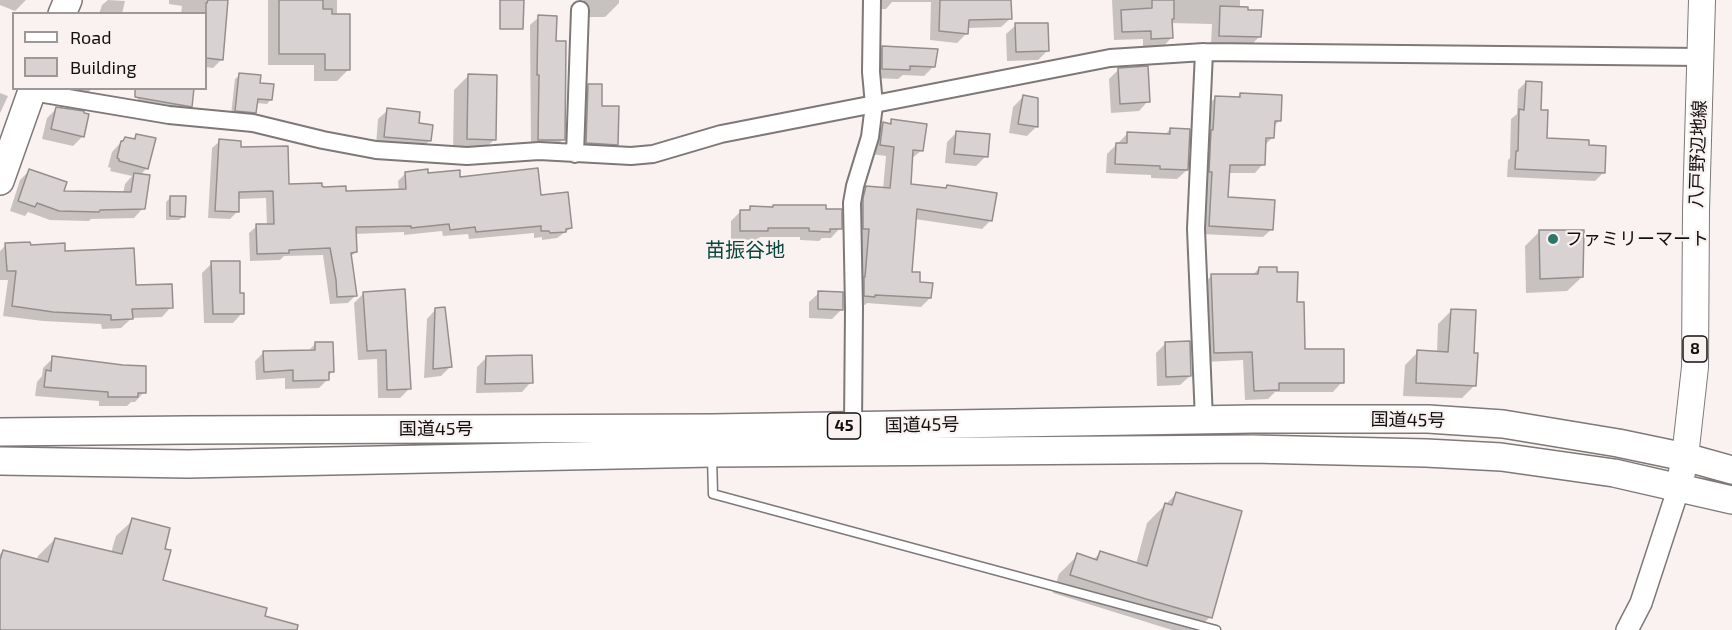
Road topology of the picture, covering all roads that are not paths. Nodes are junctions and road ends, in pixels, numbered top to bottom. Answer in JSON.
{"nodes":[{"id":1,"x":872,"y":0,"type":"edge"},
{"id":2,"x":1702,"y":0,"type":"edge"},
{"id":3,"x":580,"y":10,"type":"dead end"},
{"id":4,"x":1204,"y":52,"type":"junction"},
{"id":5,"x":1701,"y":57,"type":"junction"},
{"id":6,"x":33,"y":90,"type":"edge"},
{"id":7,"x":874,"y":105,"type":"junction"},
{"id":8,"x":575,"y":154,"type":"junction"},
{"id":9,"x":5,"y":155,"type":"edge"},
{"id":10,"x":0,"y":181,"type":"edge"},
{"id":11,"x":1204,"y":420,"type":"junction"},
{"id":12,"x":853,"y":426,"type":"junction"},
{"id":13,"x":0,"y":432,"type":"edge"},
{"id":14,"x":712,"y":453,"type":"junction"},
{"id":15,"x":1685,"y":457,"type":"junction"},
{"id":16,"x":0,"y":461,"type":"edge"},
{"id":17,"x":1732,"y":470,"type":"edge"},
{"id":18,"x":1679,"y":487,"type":"junction"},
{"id":19,"x":1732,"y":500,"type":"edge"},
{"id":20,"x":1215,"y":630,"type":"edge"},
{"id":21,"x":1627,"y":630,"type":"edge"}],
"edges":[{"from":1,"to":7,"type":"street"},
{"from":2,"to":5,"type":"main road","name":"八戸野辺地線","number":"8"},
{"from":3,"to":8,"type":"street"},
{"from":4,"to":5,"type":"street"},
{"from":4,"to":7,"type":"street"},
{"from":4,"to":11,"type":"street"},
{"from":5,"to":15,"type":"main road","name":"八戸野辺地線","number":"8"},
{"from":6,"to":8,"type":"street"},
{"from":6,"to":9,"type":"highway"},
{"from":7,"to":8,"type":"street"},
{"from":7,"to":12,"type":"street"},
{"from":9,"to":10,"type":"highway"},
{"from":11,"to":12,"type":"highway","name":"国道45号","number":"45"},
{"from":11,"to":15,"type":"highway","name":"国道45号","number":"45"},
{"from":12,"to":13,"type":"highway","name":"国道45号","number":"45"},
{"from":14,"to":16,"type":"highway","name":"国道45号","number":"45"},
{"from":14,"to":18,"type":"highway","name":"国道45号","number":"45"},
{"from":14,"to":20,"type":"lane"},
{"from":15,"to":17,"type":"highway","name":"国道45号","number":"45"},
{"from":15,"to":18,"type":"main road","name":"八戸野辺地線","number":"8"},
{"from":18,"to":19,"type":"highway","name":"国道45号","number":"45"},
{"from":18,"to":21,"type":"street"}]}
